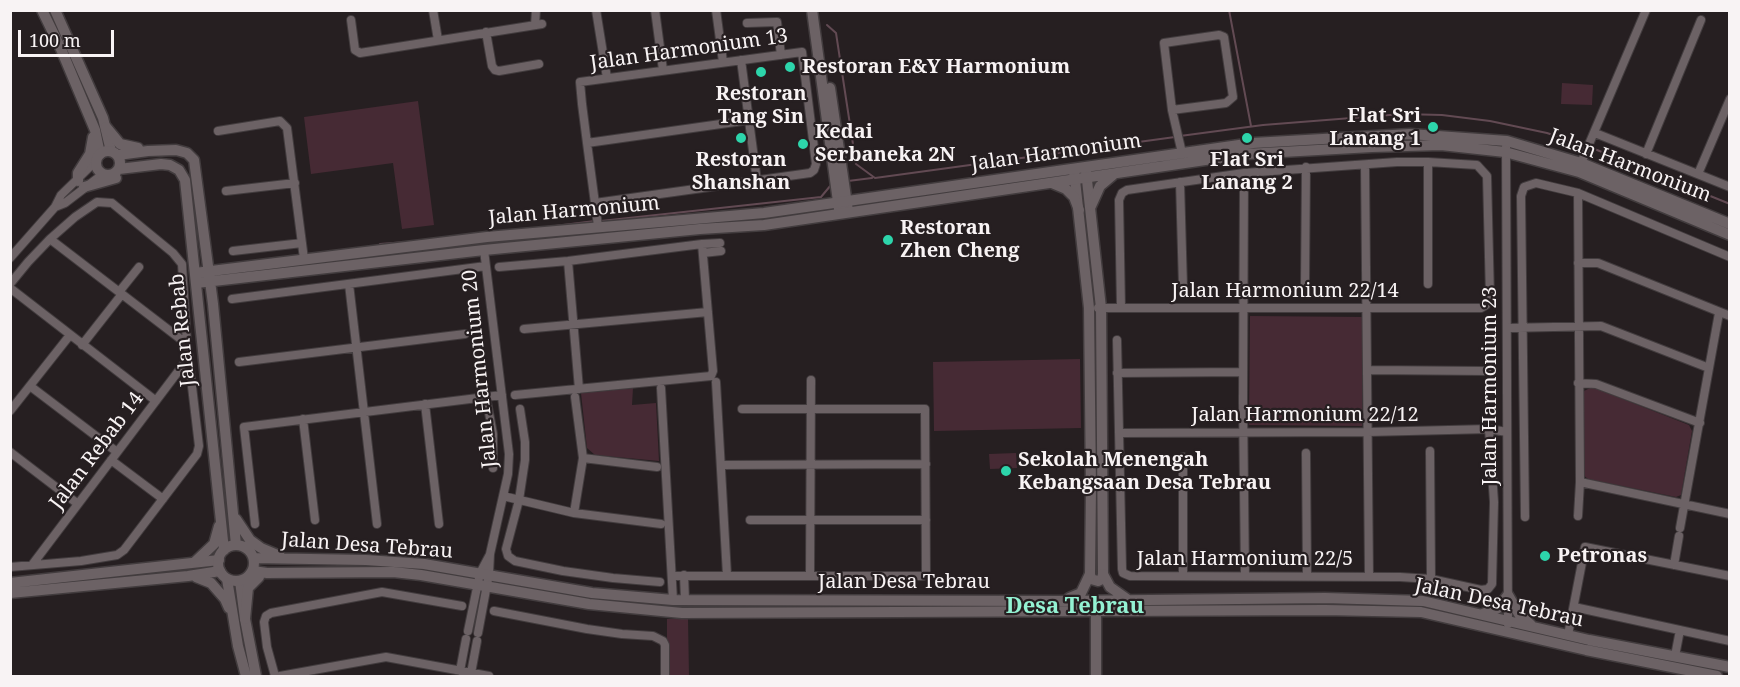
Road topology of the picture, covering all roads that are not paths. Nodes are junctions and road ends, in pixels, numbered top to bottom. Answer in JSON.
{"nodes":[{"id":1,"x":42,"y":10,"type":"edge"},
{"id":2,"x":55,"y":10,"type":"edge"},
{"id":3,"x":433,"y":10,"type":"edge"},
{"id":4,"x":536,"y":10,"type":"edge"},
{"id":5,"x":596,"y":10,"type":"edge"},
{"id":6,"x":655,"y":10,"type":"edge"},
{"id":7,"x":716,"y":10,"type":"edge"},
{"id":8,"x":812,"y":10,"type":"edge"},
{"id":9,"x":819,"y":10,"type":"edge"},
{"id":10,"x":1646,"y":10,"type":"edge"},
{"id":11,"x":351,"y":20,"type":"dead end"},
{"id":12,"x":1701,"y":20,"type":"dead end"},
{"id":13,"x":747,"y":23,"type":"dead end"},
{"id":14,"x":486,"y":32,"type":"junction"},
{"id":15,"x":438,"y":40,"type":"junction"},
{"id":16,"x":781,"y":54,"type":"junction"},
{"id":17,"x":741,"y":60,"type":"junction"},
{"id":18,"x":723,"y":62,"type":"junction"},
{"id":19,"x":538,"y":64,"type":"dead end"},
{"id":20,"x":663,"y":70,"type":"junction"},
{"id":21,"x":607,"y":78,"type":"junction"},
{"id":22,"x":1730,"y":99,"type":"edge"},
{"id":23,"x":1172,"y":110,"type":"junction"},
{"id":24,"x":749,"y":120,"type":"junction"},
{"id":25,"x":106,"y":127,"type":"junction"},
{"id":26,"x":95,"y":130,"type":"junction"},
{"id":27,"x":218,"y":131,"type":"dead end"},
{"id":28,"x":1595,"y":133,"type":"junction"},
{"id":29,"x":587,"y":143,"type":"junction"},
{"id":30,"x":1506,"y":147,"type":"junction"},
{"id":31,"x":148,"y":151,"type":"junction"},
{"id":32,"x":1182,"y":153,"type":"junction"},
{"id":33,"x":1646,"y":154,"type":"junction"},
{"id":34,"x":106,"y":155,"type":"junction"},
{"id":35,"x":1428,"y":162,"type":"junction"},
{"id":36,"x":1581,"y":163,"type":"junction"},
{"id":37,"x":144,"y":165,"type":"junction"},
{"id":38,"x":1365,"y":165,"type":"junction"},
{"id":39,"x":1306,"y":167,"type":"junction"},
{"id":40,"x":118,"y":169,"type":"junction"},
{"id":41,"x":1244,"y":172,"type":"junction"},
{"id":42,"x":103,"y":174,"type":"junction"},
{"id":43,"x":1080,"y":174,"type":"junction"},
{"id":44,"x":1116,"y":174,"type":"junction"},
{"id":45,"x":1698,"y":174,"type":"junction"},
{"id":46,"x":757,"y":181,"type":"junction"},
{"id":47,"x":1180,"y":182,"type":"junction"},
{"id":48,"x":295,"y":183,"type":"junction"},
{"id":49,"x":840,"y":183,"type":"junction"},
{"id":50,"x":1051,"y":183,"type":"junction"},
{"id":51,"x":81,"y":184,"type":"junction"},
{"id":52,"x":1730,"y":187,"type":"edge"},
{"id":53,"x":226,"y":191,"type":"dead end"},
{"id":54,"x":1578,"y":193,"type":"junction"},
{"id":55,"x":595,"y":203,"type":"junction"},
{"id":56,"x":1091,"y":206,"type":"junction"},
{"id":57,"x":843,"y":207,"type":"junction"},
{"id":58,"x":1079,"y":210,"type":"junction"},
{"id":59,"x":1730,"y":224,"type":"edge"},
{"id":60,"x":598,"y":226,"type":"junction"},
{"id":61,"x":719,"y":228,"type":"junction"},
{"id":62,"x":1730,"y":235,"type":"edge"},
{"id":63,"x":50,"y":239,"type":"junction"},
{"id":64,"x":302,"y":243,"type":"junction"},
{"id":65,"x":702,"y":244,"type":"junction"},
{"id":66,"x":723,"y":247,"type":"junction"},
{"id":67,"x":207,"y":250,"type":"junction"},
{"id":68,"x":233,"y":250,"type":"dead end"},
{"id":69,"x":484,"y":250,"type":"junction"},
{"id":70,"x":703,"y":253,"type":"junction"},
{"id":71,"x":1730,"y":257,"type":"edge"},
{"id":72,"x":10,"y":258,"type":"edge"},
{"id":73,"x":304,"y":259,"type":"junction"},
{"id":74,"x":568,"y":261,"type":"junction"},
{"id":75,"x":1578,"y":263,"type":"junction"},
{"id":76,"x":486,"y":266,"type":"junction"},
{"id":77,"x":139,"y":267,"type":"dead end"},
{"id":78,"x":499,"y":267,"type":"dead end"},
{"id":79,"x":228,"y":274,"type":"junction"},
{"id":80,"x":210,"y":276,"type":"junction"},
{"id":81,"x":196,"y":278,"type":"junction"},
{"id":82,"x":349,"y":284,"type":"junction"},
{"id":83,"x":1428,"y":284,"type":"dead end"},
{"id":84,"x":1305,"y":285,"type":"dead end"},
{"id":85,"x":10,"y":286,"type":"edge"},
{"id":86,"x":1183,"y":287,"type":"dead end"},
{"id":87,"x":120,"y":293,"type":"junction"},
{"id":88,"x":232,"y":299,"type":"dead end"},
{"id":89,"x":213,"y":304,"type":"junction"},
{"id":90,"x":1244,"y":307,"type":"junction"},
{"id":91,"x":1089,"y":308,"type":"junction"},
{"id":92,"x":1101,"y":308,"type":"junction"},
{"id":93,"x":1121,"y":308,"type":"junction"},
{"id":94,"x":1367,"y":308,"type":"junction"},
{"id":95,"x":708,"y":312,"type":"junction"},
{"id":96,"x":1719,"y":313,"type":"junction"},
{"id":97,"x":1730,"y":316,"type":"edge"},
{"id":98,"x":573,"y":324,"type":"junction"},
{"id":99,"x":1578,"y":326,"type":"junction"},
{"id":100,"x":1507,"y":328,"type":"junction"},
{"id":101,"x":1523,"y":328,"type":"junction"},
{"id":102,"x":524,"y":329,"type":"dead end"},
{"id":103,"x":465,"y":334,"type":"dead end"},
{"id":104,"x":70,"y":335,"type":"junction"},
{"id":105,"x":1117,"y":340,"type":"dead end"},
{"id":106,"x":188,"y":344,"type":"junction"},
{"id":107,"x":82,"y":345,"type":"junction"},
{"id":108,"x":356,"y":348,"type":"junction"},
{"id":109,"x":189,"y":357,"type":"junction"},
{"id":110,"x":239,"y":362,"type":"dead end"},
{"id":111,"x":1709,"y":368,"type":"junction"},
{"id":112,"x":1368,"y":370,"type":"junction"},
{"id":113,"x":1487,"y":371,"type":"dead end"},
{"id":114,"x":1243,"y":372,"type":"junction"},
{"id":115,"x":1117,"y":373,"type":"junction"},
{"id":116,"x":811,"y":380,"type":"dead end"},
{"id":117,"x":716,"y":382,"type":"dead end"},
{"id":118,"x":1578,"y":383,"type":"junction"},
{"id":119,"x":30,"y":386,"type":"junction"},
{"id":120,"x":579,"y":388,"type":"junction"},
{"id":121,"x":661,"y":388,"type":"dead end"},
{"id":122,"x":502,"y":395,"type":"junction"},
{"id":123,"x":515,"y":395,"type":"dead end"},
{"id":124,"x":486,"y":397,"type":"junction"},
{"id":125,"x":575,"y":397,"type":"dead end"},
{"id":126,"x":156,"y":401,"type":"junction"},
{"id":127,"x":425,"y":404,"type":"junction"},
{"id":128,"x":520,"y":409,"type":"dead end"},
{"id":129,"x":742,"y":409,"type":"dead end"},
{"id":130,"x":811,"y":409,"type":"junction"},
{"id":131,"x":10,"y":411,"type":"edge"},
{"id":132,"x":364,"y":412,"type":"junction"},
{"id":133,"x":303,"y":419,"type":"junction"},
{"id":134,"x":1507,"y":423,"type":"junction"},
{"id":135,"x":1700,"y":423,"type":"junction"},
{"id":136,"x":1490,"y":429,"type":"junction"},
{"id":137,"x":1243,"y":432,"type":"junction"},
{"id":138,"x":1368,"y":432,"type":"junction"},
{"id":139,"x":1507,"y":432,"type":"junction"},
{"id":140,"x":1120,"y":434,"type":"junction"},
{"id":141,"x":1430,"y":451,"type":"dead end"},
{"id":142,"x":10,"y":452,"type":"edge"},
{"id":143,"x":117,"y":452,"type":"junction"},
{"id":144,"x":1306,"y":453,"type":"dead end"},
{"id":145,"x":1183,"y":457,"type":"dead end"},
{"id":146,"x":583,"y":458,"type":"junction"},
{"id":147,"x":111,"y":460,"type":"junction"},
{"id":148,"x":810,"y":464,"type":"junction"},
{"id":149,"x":926,"y":464,"type":"junction"},
{"id":150,"x":721,"y":465,"type":"junction"},
{"id":151,"x":657,"y":467,"type":"dead end"},
{"id":152,"x":493,"y":468,"type":"dead end"},
{"id":153,"x":1580,"y":482,"type":"junction"},
{"id":154,"x":503,"y":496,"type":"junction"},
{"id":155,"x":163,"y":499,"type":"junction"},
{"id":156,"x":519,"y":500,"type":"junction"},
{"id":157,"x":78,"y":504,"type":"junction"},
{"id":158,"x":1685,"y":506,"type":"junction"},
{"id":159,"x":221,"y":513,"type":"junction"},
{"id":160,"x":233,"y":513,"type":"junction"},
{"id":161,"x":574,"y":513,"type":"junction"},
{"id":162,"x":1730,"y":514,"type":"edge"},
{"id":163,"x":1578,"y":516,"type":"dead end"},
{"id":164,"x":1525,"y":517,"type":"dead end"},
{"id":165,"x":315,"y":520,"type":"dead end"},
{"id":166,"x":750,"y":520,"type":"dead end"},
{"id":167,"x":810,"y":520,"type":"junction"},
{"id":168,"x":926,"y":520,"type":"junction"},
{"id":169,"x":377,"y":524,"type":"dead end"},
{"id":170,"x":439,"y":524,"type":"dead end"},
{"id":171,"x":661,"y":524,"type":"dead end"},
{"id":172,"x":255,"y":525,"type":"dead end"},
{"id":173,"x":236,"y":545,"type":"junction"},
{"id":174,"x":254,"y":558,"type":"junction"},
{"id":175,"x":285,"y":558,"type":"junction"},
{"id":176,"x":195,"y":562,"type":"junction"},
{"id":177,"x":32,"y":565,"type":"junction"},
{"id":178,"x":223,"y":565,"type":"junction"},
{"id":179,"x":1674,"y":565,"type":"junction"},
{"id":180,"x":11,"y":567,"type":"edge"},
{"id":181,"x":253,"y":571,"type":"junction"},
{"id":182,"x":267,"y":573,"type":"junction"},
{"id":183,"x":1090,"y":574,"type":"junction"},
{"id":184,"x":1103,"y":574,"type":"junction"},
{"id":185,"x":684,"y":575,"type":"junction"},
{"id":186,"x":727,"y":575,"type":"junction"},
{"id":187,"x":188,"y":576,"type":"junction"},
{"id":188,"x":673,"y":576,"type":"junction"},
{"id":189,"x":810,"y":576,"type":"junction"},
{"id":190,"x":1183,"y":576,"type":"junction"},
{"id":191,"x":1245,"y":576,"type":"junction"},
{"id":192,"x":1307,"y":576,"type":"junction"},
{"id":193,"x":1369,"y":576,"type":"junction"},
{"id":194,"x":1730,"y":576,"type":"edge"},
{"id":195,"x":483,"y":579,"type":"junction"},
{"id":196,"x":1431,"y":579,"type":"junction"},
{"id":197,"x":240,"y":581,"type":"junction"},
{"id":198,"x":660,"y":582,"type":"dead end"},
{"id":199,"x":10,"y":583,"type":"edge"},
{"id":200,"x":10,"y":593,"type":"edge"},
{"id":201,"x":1508,"y":595,"type":"junction"},
{"id":202,"x":673,"y":600,"type":"junction"},
{"id":203,"x":685,"y":600,"type":"junction"},
{"id":204,"x":1128,"y":600,"type":"junction"},
{"id":205,"x":1063,"y":601,"type":"junction"},
{"id":206,"x":462,"y":606,"type":"dead end"},
{"id":207,"x":1574,"y":607,"type":"junction"},
{"id":208,"x":494,"y":611,"type":"dead end"},
{"id":209,"x":1096,"y":611,"type":"junction"},
{"id":210,"x":1483,"y":614,"type":"junction"},
{"id":211,"x":233,"y":616,"type":"junction"},
{"id":212,"x":481,"y":618,"type":"junction"},
{"id":213,"x":245,"y":619,"type":"junction"},
{"id":214,"x":470,"y":621,"type":"junction"},
{"id":215,"x":1507,"y":626,"type":"junction"},
{"id":216,"x":1532,"y":626,"type":"junction"},
{"id":217,"x":1680,"y":630,"type":"junction"},
{"id":218,"x":1568,"y":635,"type":"junction"},
{"id":219,"x":1730,"y":641,"type":"edge"},
{"id":220,"x":1675,"y":656,"type":"junction"},
{"id":221,"x":1730,"y":667,"type":"edge"},
{"id":222,"x":460,"y":671,"type":"junction"},
{"id":223,"x":470,"y":674,"type":"edge"},
{"id":224,"x":246,"y":676,"type":"edge"},
{"id":225,"x":256,"y":676,"type":"edge"},
{"id":226,"x":277,"y":676,"type":"edge"},
{"id":227,"x":489,"y":676,"type":"edge"},
{"id":228,"x":665,"y":676,"type":"edge"},
{"id":229,"x":1096,"y":676,"type":"edge"},
{"id":230,"x":1718,"y":676,"type":"edge"}],
"edges":[{"from":1,"to":26,"type":"main road"},
{"from":2,"to":25,"type":"main road"},
{"from":3,"to":15,"type":"street"},
{"from":4,"to":14,"type":"street"},
{"from":5,"to":21,"type":"street"},
{"from":6,"to":20,"type":"street"},
{"from":7,"to":18,"type":"street"},
{"from":8,"to":49,"type":"main road"},
{"from":9,"to":49,"type":"main road"},
{"from":10,"to":28,"type":"street"},
{"from":11,"to":15,"type":"street"},
{"from":12,"to":33,"type":"street"},
{"from":13,"to":16,"type":"street"},
{"from":14,"to":15,"type":"street"},
{"from":14,"to":19,"type":"street"},
{"from":16,"to":17,"type":"street","name":"Jalan Harmonium 13"},
{"from":16,"to":46,"type":"street","name":"Jalan Harmonium 13"},
{"from":17,"to":18,"type":"street","name":"Jalan Harmonium 13"},
{"from":17,"to":24,"type":"street"},
{"from":18,"to":20,"type":"street","name":"Jalan Harmonium 13"},
{"from":20,"to":21,"type":"street","name":"Jalan Harmonium 13"},
{"from":21,"to":29,"type":"street","name":"Jalan Harmonium 13"},
{"from":22,"to":45,"type":"street"},
{"from":23,"to":23,"type":"street"},
{"from":23,"to":32,"type":"street"},
{"from":24,"to":29,"type":"street"},
{"from":24,"to":46,"type":"street"},
{"from":25,"to":31,"type":"main road"},
{"from":25,"to":34,"type":"main road"},
{"from":26,"to":34,"type":"main road"},
{"from":26,"to":51,"type":"main road"},
{"from":27,"to":48,"type":"street"},
{"from":28,"to":33,"type":"street"},
{"from":28,"to":36,"type":"street"},
{"from":29,"to":55,"type":"street"},
{"from":30,"to":32,"type":"main road","name":"Jalan Harmonium"},
{"from":30,"to":36,"type":"main road","name":"Jalan Harmonium"},
{"from":30,"to":44,"type":"main road","name":"Jalan Harmonium"},
{"from":30,"to":62,"type":"main road","name":"Jalan Harmonium"},
{"from":30,"to":100,"type":"street","name":"Jalan Harmonium 23"},
{"from":31,"to":34,"type":"main road","name":"Jalan Rebab"},
{"from":31,"to":67,"type":"main road","name":"Jalan Rebab"},
{"from":32,"to":43,"type":"main road","name":"Jalan Harmonium"},
{"from":33,"to":45,"type":"street"},
{"from":34,"to":40,"type":"main road"},
{"from":34,"to":42,"type":"main road"},
{"from":34,"to":51,"type":"street","name":"Jalan Rebab"},
{"from":35,"to":38,"type":"street"},
{"from":35,"to":83,"type":"street"},
{"from":35,"to":94,"type":"street","name":"Jalan Harmonium 22/14"},
{"from":36,"to":59,"type":"main road","name":"Jalan Harmonium"},
{"from":37,"to":40,"type":"main road","name":"Jalan Rebab"},
{"from":37,"to":51,"type":"main road"},
{"from":37,"to":81,"type":"main road","name":"Jalan Rebab"},
{"from":38,"to":39,"type":"street"},
{"from":38,"to":94,"type":"street"},
{"from":39,"to":41,"type":"street"},
{"from":39,"to":84,"type":"street"},
{"from":40,"to":42,"type":"main road","name":"Jalan Rebab"},
{"from":41,"to":47,"type":"street"},
{"from":41,"to":90,"type":"street"},
{"from":42,"to":51,"type":"street","name":"Jalan Rebab"},
{"from":43,"to":44,"type":"main road","name":"Jalan Harmonium"},
{"from":43,"to":50,"type":"main road","name":"Jalan Harmonium"},
{"from":43,"to":56,"type":"main road"},
{"from":43,"to":57,"type":"main road","name":"Jalan Harmonium"},
{"from":43,"to":58,"type":"main road"},
{"from":44,"to":56,"type":"main road"},
{"from":45,"to":52,"type":"street"},
{"from":46,"to":55,"type":"street"},
{"from":47,"to":86,"type":"street"},
{"from":47,"to":93,"type":"street"},
{"from":48,"to":53,"type":"street"},
{"from":48,"to":64,"type":"street"},
{"from":49,"to":57,"type":"main road"},
{"from":50,"to":57,"type":"main road","name":"Jalan Harmonium"},
{"from":50,"to":58,"type":"main road"},
{"from":51,"to":72,"type":"street","name":"Jalan Rebab"},
{"from":54,"to":71,"type":"street"},
{"from":54,"to":75,"type":"street"},
{"from":54,"to":101,"type":"street"},
{"from":55,"to":60,"type":"street"},
{"from":56,"to":92,"type":"main road"},
{"from":57,"to":60,"type":"main road","name":"Jalan Harmonium"},
{"from":57,"to":61,"type":"main road","name":"Jalan Harmonium"},
{"from":58,"to":91,"type":"main road"},
{"from":60,"to":73,"type":"main road","name":"Jalan Harmonium"},
{"from":61,"to":66,"type":"street"},
{"from":61,"to":69,"type":"main road","name":"Jalan Harmonium"},
{"from":63,"to":85,"type":"street"},
{"from":63,"to":87,"type":"street"},
{"from":63,"to":106,"type":"street"},
{"from":64,"to":68,"type":"street"},
{"from":64,"to":73,"type":"street"},
{"from":65,"to":66,"type":"street"},
{"from":65,"to":70,"type":"street"},
{"from":65,"to":74,"type":"street"},
{"from":66,"to":70,"type":"street"},
{"from":67,"to":79,"type":"main road"},
{"from":67,"to":80,"type":"main road","name":"Jalan Rebab"},
{"from":69,"to":76,"type":"street","name":"Jalan Harmonium 20"},
{"from":69,"to":79,"type":"main road","name":"Jalan Harmonium"},
{"from":70,"to":95,"type":"street"},
{"from":73,"to":79,"type":"main road","name":"Jalan Harmonium"},
{"from":74,"to":78,"type":"street"},
{"from":74,"to":98,"type":"street"},
{"from":75,"to":96,"type":"street"},
{"from":75,"to":99,"type":"street"},
{"from":76,"to":82,"type":"street"},
{"from":76,"to":122,"type":"street","name":"Jalan Harmonium 20"},
{"from":77,"to":87,"type":"street"},
{"from":79,"to":80,"type":"main road","name":"Jalan Harmonium"},
{"from":79,"to":89,"type":"main road"},
{"from":80,"to":81,"type":"main road","name":"Jalan Harmonium"},
{"from":80,"to":89,"type":"main road","name":"Jalan Rebab"},
{"from":81,"to":159,"type":"main road","name":"Jalan Rebab"},
{"from":82,"to":88,"type":"street"},
{"from":82,"to":108,"type":"street"},
{"from":85,"to":104,"type":"street"},
{"from":87,"to":106,"type":"street"},
{"from":87,"to":107,"type":"street"},
{"from":89,"to":160,"type":"main road","name":"Jalan Rebab"},
{"from":90,"to":93,"type":"street","name":"Jalan Harmonium 22/14"},
{"from":90,"to":94,"type":"street","name":"Jalan Harmonium 22/14"},
{"from":90,"to":114,"type":"street"},
{"from":91,"to":92,"type":"street","name":"Jalan Harmonium 22/14"},
{"from":91,"to":183,"type":"main road"},
{"from":92,"to":93,"type":"street","name":"Jalan Harmonium 22/14"},
{"from":92,"to":184,"type":"main road"},
{"from":94,"to":112,"type":"street"},
{"from":95,"to":98,"type":"street"},
{"from":95,"to":120,"type":"street"},
{"from":96,"to":97,"type":"street"},
{"from":96,"to":111,"type":"street"},
{"from":98,"to":102,"type":"street"},
{"from":98,"to":120,"type":"street"},
{"from":99,"to":101,"type":"street"},
{"from":99,"to":111,"type":"street"},
{"from":99,"to":118,"type":"street"},
{"from":100,"to":101,"type":"street"},
{"from":100,"to":134,"type":"street","name":"Jalan Harmonium 23"},
{"from":101,"to":164,"type":"street"},
{"from":103,"to":108,"type":"street"},
{"from":104,"to":107,"type":"street"},
{"from":104,"to":119,"type":"street"},
{"from":105,"to":115,"type":"street","name":"Jalan Harmonium 22/5"},
{"from":106,"to":109,"type":"street"},
{"from":107,"to":126,"type":"street"},
{"from":108,"to":110,"type":"street"},
{"from":108,"to":132,"type":"street"},
{"from":109,"to":126,"type":"street","name":"Jalan Rebab 14"},
{"from":109,"to":155,"type":"street"},
{"from":111,"to":135,"type":"street"},
{"from":112,"to":113,"type":"street"},
{"from":112,"to":138,"type":"street"},
{"from":114,"to":115,"type":"street"},
{"from":114,"to":137,"type":"street"},
{"from":115,"to":140,"type":"street","name":"Jalan Harmonium 22/5"},
{"from":116,"to":130,"type":"street"},
{"from":117,"to":150,"type":"street"},
{"from":118,"to":135,"type":"street"},
{"from":118,"to":153,"type":"street"},
{"from":119,"to":131,"type":"street"},
{"from":119,"to":143,"type":"street"},
{"from":120,"to":123,"type":"street"},
{"from":121,"to":188,"type":"street"},
{"from":122,"to":124,"type":"street"},
{"from":122,"to":154,"type":"street","name":"Jalan Harmonium 20"},
{"from":124,"to":127,"type":"street"},
{"from":124,"to":152,"type":"street"},
{"from":125,"to":146,"type":"street"},
{"from":126,"to":143,"type":"street","name":"Jalan Rebab 14"},
{"from":127,"to":132,"type":"street"},
{"from":127,"to":170,"type":"street"},
{"from":128,"to":156,"type":"street"},
{"from":129,"to":130,"type":"street"},
{"from":130,"to":148,"type":"street"},
{"from":130,"to":149,"type":"street"},
{"from":132,"to":133,"type":"street"},
{"from":132,"to":169,"type":"street"},
{"from":133,"to":165,"type":"street"},
{"from":133,"to":172,"type":"street"},
{"from":134,"to":136,"type":"street","name":"Jalan Harmonium 22/12"},
{"from":134,"to":139,"type":"street","name":"Jalan Harmonium 23"},
{"from":135,"to":158,"type":"street"},
{"from":136,"to":138,"type":"street","name":"Jalan Harmonium 22/12"},
{"from":136,"to":139,"type":"street","name":"Jalan Harmonium 22/12"},
{"from":136,"to":196,"type":"street","name":"Jalan Harmonium 22/5"},
{"from":137,"to":138,"type":"street","name":"Jalan Harmonium 22/12"},
{"from":137,"to":140,"type":"street","name":"Jalan Harmonium 22/12"},
{"from":137,"to":191,"type":"street"},
{"from":138,"to":193,"type":"street"},
{"from":139,"to":201,"type":"street","name":"Jalan Harmonium 23"},
{"from":140,"to":190,"type":"street","name":"Jalan Harmonium 22/5"},
{"from":141,"to":196,"type":"street"},
{"from":142,"to":157,"type":"street"},
{"from":143,"to":147,"type":"street","name":"Jalan Rebab 14"},
{"from":144,"to":192,"type":"street"},
{"from":145,"to":190,"type":"street"},
{"from":146,"to":151,"type":"street"},
{"from":146,"to":161,"type":"street"},
{"from":147,"to":155,"type":"street"},
{"from":147,"to":157,"type":"street","name":"Jalan Rebab 14"},
{"from":148,"to":149,"type":"street"},
{"from":148,"to":150,"type":"street"},
{"from":148,"to":167,"type":"street"},
{"from":149,"to":168,"type":"street"},
{"from":150,"to":186,"type":"street"},
{"from":153,"to":158,"type":"street"},
{"from":153,"to":163,"type":"street"},
{"from":154,"to":156,"type":"street"},
{"from":154,"to":195,"type":"street","name":"Jalan Harmonium 20"},
{"from":155,"to":177,"type":"street"},
{"from":156,"to":161,"type":"street"},
{"from":156,"to":198,"type":"street"},
{"from":157,"to":177,"type":"street","name":"Jalan Rebab 14"},
{"from":158,"to":162,"type":"street"},
{"from":158,"to":179,"type":"street"},
{"from":159,"to":176,"type":"main road"},
{"from":159,"to":178,"type":"main road","name":"Jalan Rebab"},
{"from":160,"to":173,"type":"main road","name":"Jalan Rebab"},
{"from":160,"to":175,"type":"main road"},
{"from":161,"to":171,"type":"street"},
{"from":166,"to":167,"type":"street"},
{"from":167,"to":168,"type":"street"},
{"from":167,"to":189,"type":"street"},
{"from":168,"to":189,"type":"street"},
{"from":173,"to":174,"type":"main road"},
{"from":173,"to":178,"type":"main road"},
{"from":174,"to":175,"type":"main road","name":"Jalan Desa Tebrau"},
{"from":174,"to":181,"type":"main road"},
{"from":175,"to":195,"type":"main road","name":"Jalan Desa Tebrau"},
{"from":176,"to":178,"type":"main road"},
{"from":176,"to":199,"type":"main road"},
{"from":177,"to":180,"type":"street"},
{"from":178,"to":187,"type":"main road"},
{"from":178,"to":197,"type":"main road"},
{"from":178,"to":211,"type":"main road"},
{"from":179,"to":194,"type":"street"},
{"from":179,"to":207,"type":"street"},
{"from":181,"to":182,"type":"main road","name":"Jalan Desa Tebrau"},
{"from":181,"to":197,"type":"main road"},
{"from":182,"to":195,"type":"main road","name":"Jalan Desa Tebrau"},
{"from":182,"to":213,"type":"main road"},
{"from":183,"to":184,"type":"main road"},
{"from":183,"to":205,"type":"main road"},
{"from":184,"to":204,"type":"main road"},
{"from":185,"to":186,"type":"street"},
{"from":185,"to":188,"type":"street"},
{"from":185,"to":203,"type":"street"},
{"from":186,"to":189,"type":"street"},
{"from":187,"to":200,"type":"main road"},
{"from":187,"to":211,"type":"main road"},
{"from":188,"to":202,"type":"street"},
{"from":190,"to":191,"type":"street","name":"Jalan Harmonium 22/5"},
{"from":191,"to":192,"type":"street","name":"Jalan Harmonium 22/5"},
{"from":192,"to":193,"type":"street","name":"Jalan Harmonium 22/5"},
{"from":193,"to":196,"type":"street","name":"Jalan Harmonium 22/5"},
{"from":195,"to":202,"type":"main road","name":"Jalan Desa Tebrau"},
{"from":195,"to":209,"type":"main road","name":"Jalan Desa Tebrau"},
{"from":195,"to":212,"type":"street"},
{"from":195,"to":214,"type":"street"},
{"from":197,"to":213,"type":"main road"},
{"from":201,"to":210,"type":"main road"},
{"from":201,"to":215,"type":"street","name":"Jalan Harmonium 23"},
{"from":201,"to":216,"type":"main road"},
{"from":202,"to":203,"type":"main road","name":"Jalan Desa Tebrau"},
{"from":203,"to":205,"type":"main road","name":"Jalan Desa Tebrau"},
{"from":204,"to":205,"type":"main road","name":"Jalan Desa Tebrau"},
{"from":204,"to":210,"type":"main road","name":"Jalan Desa Tebrau"},
{"from":206,"to":226,"type":"street"},
{"from":207,"to":217,"type":"street"},
{"from":207,"to":218,"type":"street"},
{"from":208,"to":228,"type":"street"},
{"from":209,"to":215,"type":"main road","name":"Jalan Desa Tebrau"},
{"from":209,"to":229,"type":"main road"},
{"from":210,"to":215,"type":"main road","name":"Jalan Desa Tebrau"},
{"from":211,"to":224,"type":"main road"},
{"from":212,"to":214,"type":"street"},
{"from":212,"to":223,"type":"street"},
{"from":213,"to":225,"type":"main road"},
{"from":214,"to":222,"type":"street"},
{"from":215,"to":216,"type":"main road","name":"Jalan Desa Tebrau"},
{"from":215,"to":230,"type":"main road","name":"Jalan Desa Tebrau"},
{"from":216,"to":218,"type":"main road","name":"Jalan Desa Tebrau"},
{"from":217,"to":219,"type":"street"},
{"from":217,"to":220,"type":"street"},
{"from":218,"to":220,"type":"main road","name":"Jalan Desa Tebrau"},
{"from":220,"to":221,"type":"main road","name":"Jalan Desa Tebrau"},
{"from":222,"to":223,"type":"street"},
{"from":222,"to":226,"type":"street"},
{"from":223,"to":227,"type":"street"}]}
